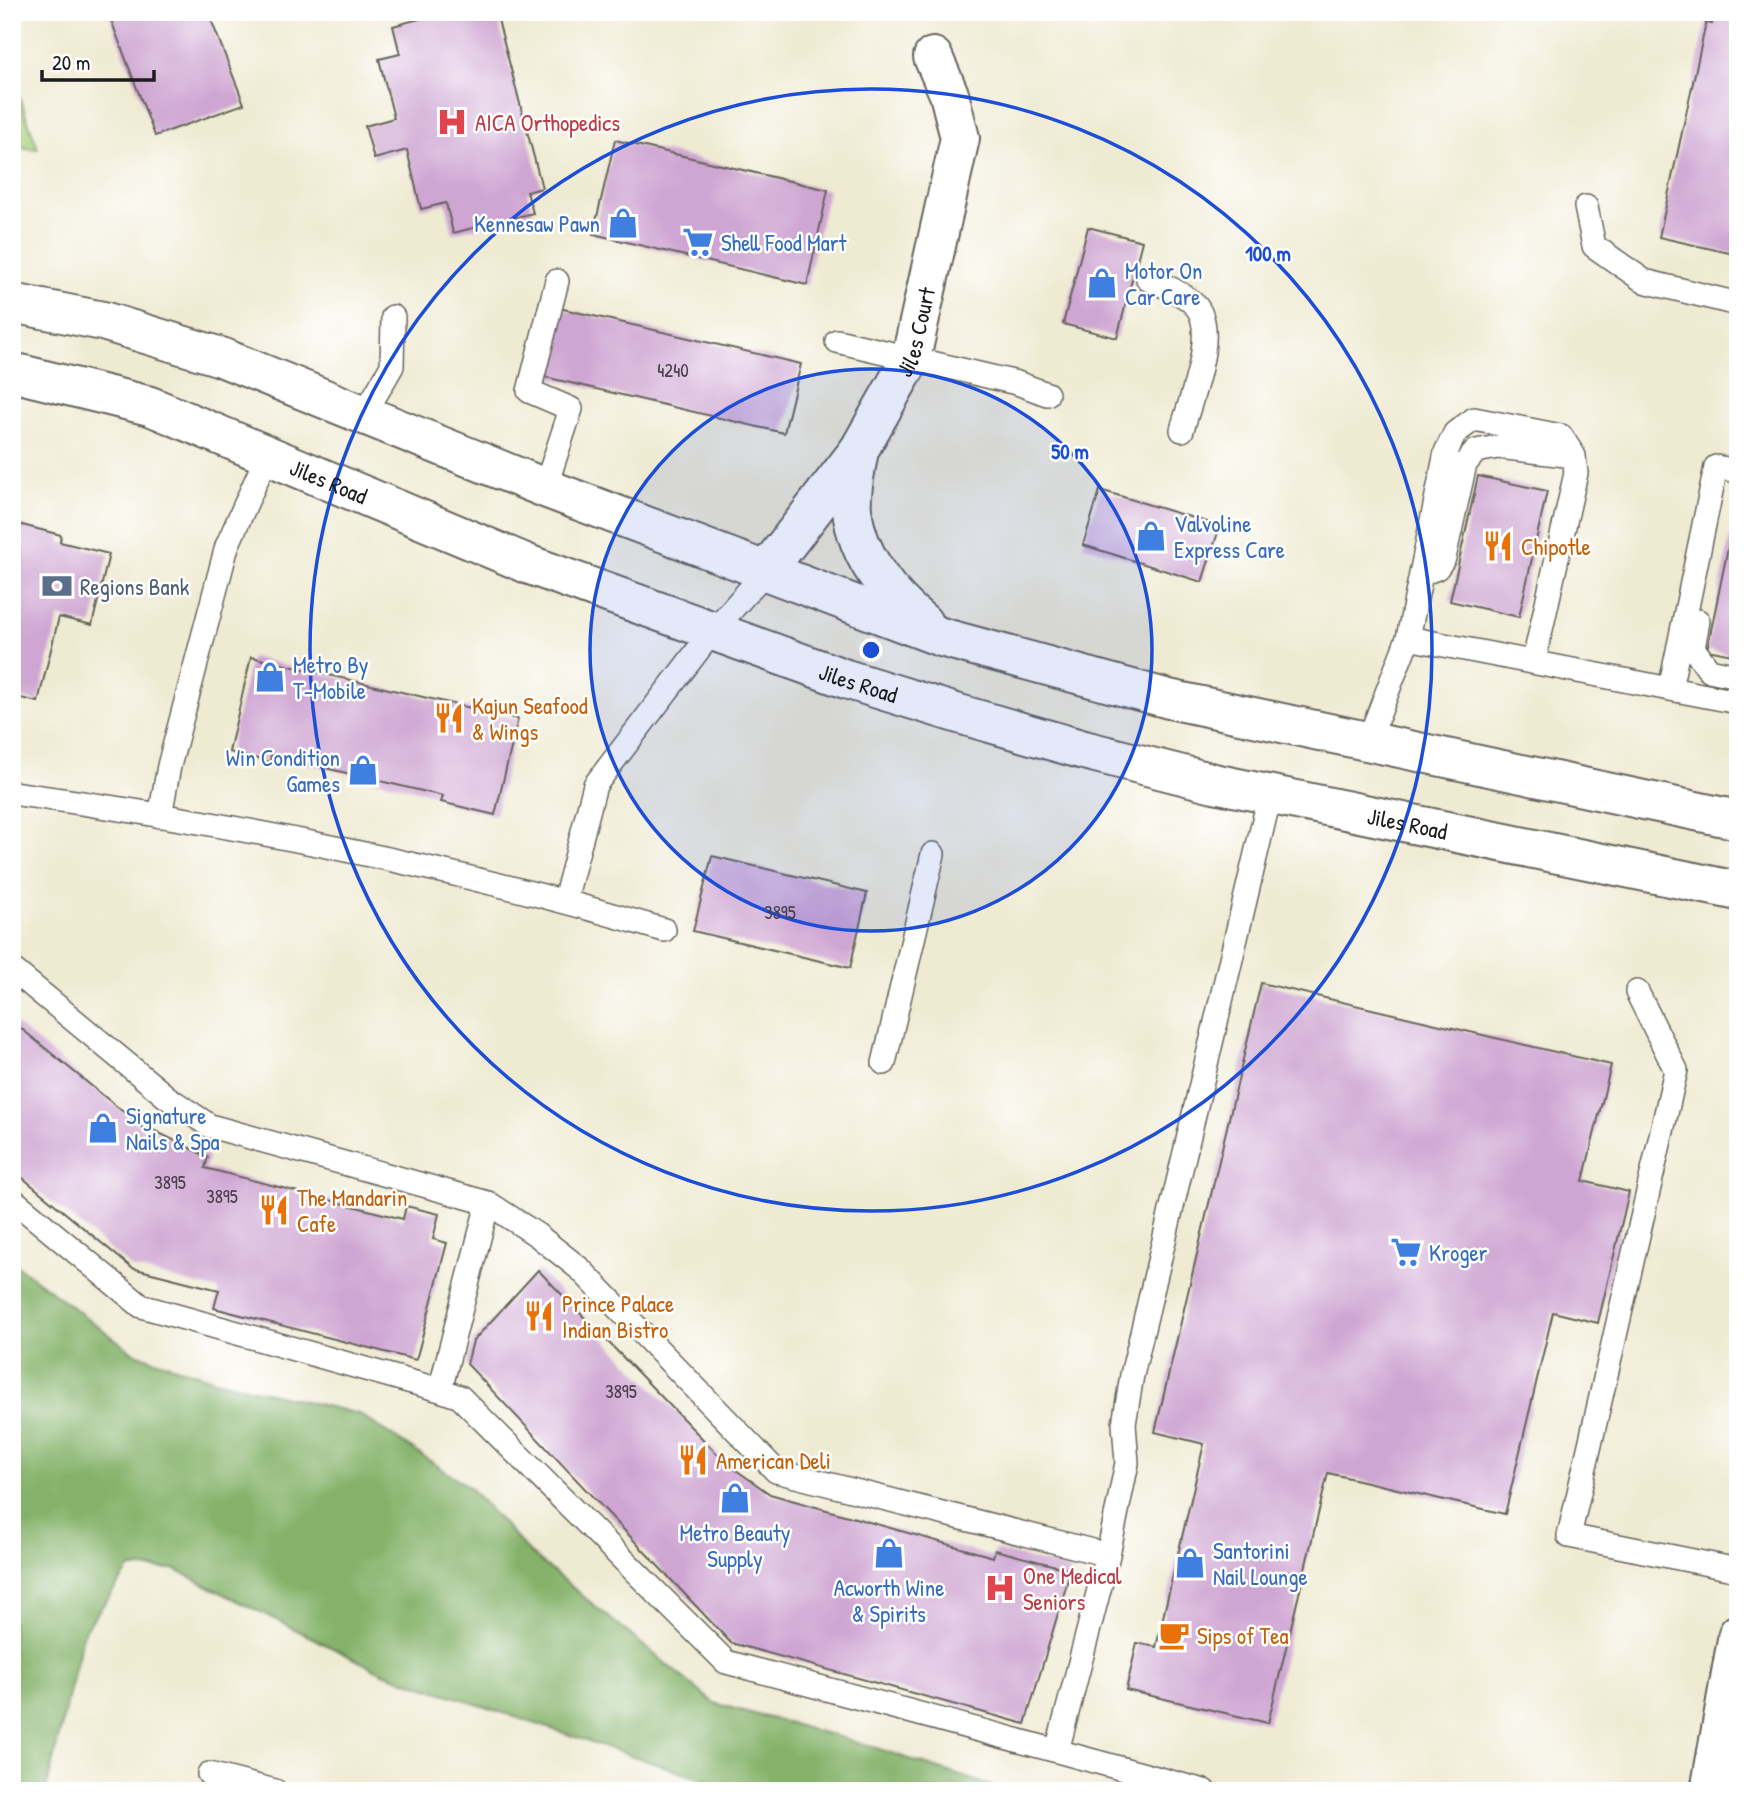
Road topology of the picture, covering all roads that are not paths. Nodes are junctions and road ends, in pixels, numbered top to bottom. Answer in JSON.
{"nodes":[{"id":1,"x":933,"y":57,"type":"dead end"},
{"id":2,"x":1586,"y":207,"type":"dead end"},
{"id":3,"x":1148,"y":279,"type":"dead end"},
{"id":4,"x":557,"y":281,"type":"dead end"},
{"id":5,"x":12,"y":303,"type":"edge"},
{"id":6,"x":1738,"y":304,"type":"edge"},
{"id":7,"x":393,"y":317,"type":"dead end"},
{"id":8,"x":837,"y":341,"type":"dead end"},
{"id":9,"x":911,"y":358,"type":"junction"},
{"id":10,"x":12,"y":372,"type":"edge"},
{"id":11,"x":1047,"y":394,"type":"dead end"},
{"id":12,"x":365,"y":415,"type":"junction"},
{"id":13,"x":1182,"y":430,"type":"dead end"},
{"id":14,"x":859,"y":450,"type":"junction"},
{"id":15,"x":268,"y":454,"type":"junction"},
{"id":16,"x":1574,"y":456,"type":"junction"},
{"id":17,"x":1738,"y":471,"type":"edge"},
{"id":18,"x":545,"y":488,"type":"junction"},
{"id":19,"x":1704,"y":527,"type":"junction"},
{"id":20,"x":766,"y":571,"type":"junction"},
{"id":21,"x":1421,"y":574,"type":"junction"},
{"id":22,"x":712,"y":632,"type":"junction"},
{"id":23,"x":941,"y":637,"type":"junction"},
{"id":24,"x":1408,"y":638,"type":"junction"},
{"id":25,"x":1534,"y":661,"type":"junction"},
{"id":26,"x":1738,"y":676,"type":"edge"},
{"id":27,"x":1670,"y":689,"type":"junction"},
{"id":28,"x":1738,"y":702,"type":"edge"},
{"id":29,"x":1368,"y":742,"type":"junction"},
{"id":30,"x":12,"y":793,"type":"edge"},
{"id":31,"x":1270,"y":795,"type":"junction"},
{"id":32,"x":160,"y":816,"type":"junction"},
{"id":33,"x":1738,"y":820,"type":"edge"},
{"id":34,"x":933,"y":854,"type":"dead end"},
{"id":35,"x":1738,"y":891,"type":"edge"},
{"id":36,"x":565,"y":900,"type":"junction"},
{"id":37,"x":664,"y":930,"type":"dead end"},
{"id":38,"x":12,"y":969,"type":"edge"},
{"id":39,"x":1637,"y":992,"type":"dead end"},
{"id":40,"x":884,"y":1063,"type":"dead end"},
{"id":41,"x":12,"y":1199,"type":"edge"},
{"id":42,"x":488,"y":1203,"type":"junction"},
{"id":43,"x":439,"y":1390,"type":"junction"},
{"id":44,"x":1108,"y":1555,"type":"junction"},
{"id":45,"x":1738,"y":1570,"type":"edge"},
{"id":46,"x":1738,"y":1634,"type":"edge"},
{"id":47,"x":1057,"y":1751,"type":"junction"},
{"id":48,"x":209,"y":1774,"type":"dead end"},
{"id":49,"x":275,"y":1791,"type":"edge"},
{"id":50,"x":1205,"y":1791,"type":"edge"},
{"id":51,"x":1710,"y":1791,"type":"edge"}],
"edges":[{"from":1,"to":9,"type":"street","name":"Jiles Court"},
{"from":2,"to":6,"type":"lane"},
{"from":3,"to":13,"type":"lane"},
{"from":4,"to":18,"type":"lane"},
{"from":5,"to":12,"type":"street"},
{"from":7,"to":12,"type":"lane"},
{"from":8,"to":9,"type":"lane"},
{"from":9,"to":11,"type":"lane"},
{"from":9,"to":14,"type":"street","name":"Jiles Court"},
{"from":10,"to":15,"type":"street","name":"Jiles Road"},
{"from":12,"to":18,"type":"street"},
{"from":14,"to":20,"type":"street","name":"Jiles Court"},
{"from":14,"to":23,"type":"street"},
{"from":15,"to":22,"type":"street","name":"Jiles Road"},
{"from":15,"to":32,"type":"lane"},
{"from":16,"to":21,"type":"lane"},
{"from":16,"to":21,"type":"lane"},
{"from":16,"to":25,"type":"lane"},
{"from":17,"to":19,"type":"lane"},
{"from":18,"to":20,"type":"street"},
{"from":19,"to":26,"type":"lane"},
{"from":19,"to":27,"type":"lane"},
{"from":20,"to":22,"type":"lane"},
{"from":20,"to":23,"type":"street"},
{"from":21,"to":24,"type":"lane"},
{"from":22,"to":31,"type":"street","name":"Jiles Road"},
{"from":22,"to":36,"type":"lane"},
{"from":23,"to":29,"type":"street"},
{"from":24,"to":25,"type":"lane"},
{"from":24,"to":29,"type":"lane"},
{"from":25,"to":27,"type":"lane"},
{"from":27,"to":28,"type":"lane"},
{"from":29,"to":33,"type":"street"},
{"from":30,"to":32,"type":"lane"},
{"from":31,"to":35,"type":"street","name":"Jiles Road"},
{"from":31,"to":44,"type":"lane"},
{"from":32,"to":36,"type":"lane"},
{"from":34,"to":40,"type":"lane"},
{"from":36,"to":37,"type":"lane"},
{"from":38,"to":42,"type":"lane"},
{"from":39,"to":45,"type":"lane"},
{"from":41,"to":43,"type":"lane"},
{"from":42,"to":43,"type":"lane"},
{"from":42,"to":44,"type":"lane"},
{"from":43,"to":47,"type":"lane"},
{"from":44,"to":47,"type":"lane"},
{"from":46,"to":51,"type":"street"},
{"from":47,"to":50,"type":"lane"},
{"from":48,"to":49,"type":"lane"}]}
